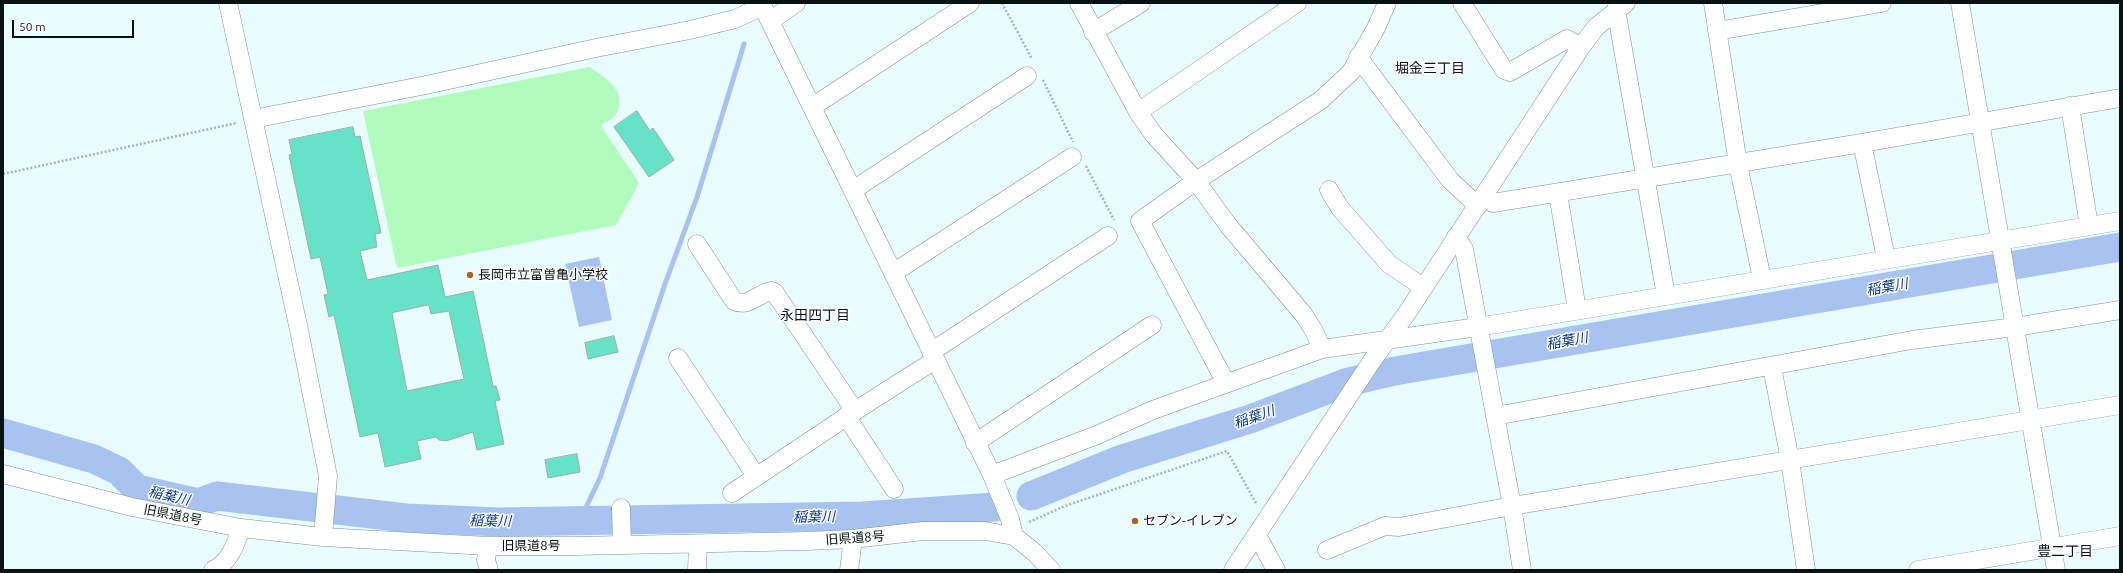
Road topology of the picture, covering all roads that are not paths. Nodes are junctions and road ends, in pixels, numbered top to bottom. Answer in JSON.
{"nodes":[{"id":1,"x":228,"y":3,"type":"edge"},
{"id":2,"x":796,"y":3,"type":"edge"},
{"id":3,"x":970,"y":3,"type":"edge"},
{"id":4,"x":1079,"y":3,"type":"edge"},
{"id":5,"x":1141,"y":3,"type":"edge"},
{"id":6,"x":1297,"y":3,"type":"edge"},
{"id":7,"x":1462,"y":3,"type":"edge"},
{"id":8,"x":1713,"y":3,"type":"edge"},
{"id":9,"x":1882,"y":3,"type":"edge"},
{"id":10,"x":1960,"y":3,"type":"edge"},
{"id":11,"x":1384,"y":5,"type":"edge"},
{"id":12,"x":1621,"y":6,"type":"edge"},
{"id":13,"x":765,"y":10,"type":"edge"},
{"id":14,"x":1718,"y":31,"type":"junction"},
{"id":15,"x":1094,"y":32,"type":"junction"},
{"id":16,"x":1581,"y":47,"type":"junction"},
{"id":17,"x":1358,"y":57,"type":"junction"},
{"id":18,"x":1033,"y":70,"type":"road end"},
{"id":19,"x":2120,"y":98,"type":"edge"},
{"id":20,"x":2070,"y":106,"type":"junction"},
{"id":21,"x":812,"y":107,"type":"junction"},
{"id":22,"x":1138,"y":112,"type":"junction"},
{"id":23,"x":253,"y":119,"type":"junction"},
{"id":24,"x":1981,"y":122,"type":"junction"},
{"id":25,"x":1862,"y":144,"type":"junction"},
{"id":26,"x":1077,"y":154,"type":"road end"},
{"id":27,"x":1738,"y":164,"type":"junction"},
{"id":28,"x":1645,"y":178,"type":"junction"},
{"id":29,"x":1196,"y":181,"type":"junction"},
{"id":30,"x":853,"y":190,"type":"junction"},
{"id":31,"x":1329,"y":190,"type":"dead end"},
{"id":32,"x":1558,"y":192,"type":"junction"},
{"id":33,"x":1481,"y":200,"type":"junction"},
{"id":34,"x":2120,"y":221,"type":"edge"},
{"id":35,"x":2089,"y":226,"type":"junction"},
{"id":36,"x":1108,"y":236,"type":"road end"},
{"id":37,"x":1456,"y":238,"type":"junction"},
{"id":38,"x":2000,"y":241,"type":"junction"},
{"id":39,"x":697,"y":244,"type":"dead end"},
{"id":40,"x":1886,"y":258,"type":"junction"},
{"id":41,"x":893,"y":273,"type":"junction"},
{"id":42,"x":1762,"y":279,"type":"junction"},
{"id":43,"x":1424,"y":287,"type":"junction"},
{"id":44,"x":1666,"y":296,"type":"junction"},
{"id":45,"x":1577,"y":310,"type":"junction"},
{"id":46,"x":2120,"y":310,"type":"edge"},
{"id":47,"x":1152,"y":325,"type":"dead end"},
{"id":48,"x":1478,"y":327,"type":"junction"},
{"id":49,"x":2015,"y":327,"type":"junction"},
{"id":50,"x":1386,"y":341,"type":"junction"},
{"id":51,"x":1322,"y":349,"type":"junction"},
{"id":52,"x":933,"y":356,"type":"junction"},
{"id":53,"x":678,"y":358,"type":"dead end"},
{"id":54,"x":1772,"y":367,"type":"junction"},
{"id":55,"x":1226,"y":383,"type":"junction"},
{"id":56,"x":2120,"y":405,"type":"edge"},
{"id":57,"x":850,"y":414,"type":"junction"},
{"id":58,"x":1495,"y":416,"type":"junction"},
{"id":59,"x":2030,"y":420,"type":"junction"},
{"id":60,"x":975,"y":443,"type":"junction"},
{"id":61,"x":1790,"y":460,"type":"junction"},
{"id":62,"x":3,"y":474,"type":"edge"},
{"id":63,"x":992,"y":475,"type":"junction"},
{"id":64,"x":756,"y":476,"type":"junction"},
{"id":65,"x":894,"y":489,"type":"dead end"},
{"id":66,"x":732,"y":493,"type":"dead end"},
{"id":67,"x":1512,"y":506,"type":"junction"},
{"id":68,"x":621,"y":508,"type":"dead end"},
{"id":69,"x":1261,"y":527,"type":"junction"},
{"id":70,"x":241,"y":528,"type":"junction"},
{"id":71,"x":1014,"y":536,"type":"junction"},
{"id":72,"x":2120,"y":536,"type":"edge"},
{"id":73,"x":323,"y":537,"type":"junction"},
{"id":74,"x":853,"y":539,"type":"junction"},
{"id":75,"x":622,"y":541,"type":"junction"},
{"id":76,"x":698,"y":544,"type":"junction"},
{"id":77,"x":488,"y":546,"type":"junction"},
{"id":78,"x":2052,"y":547,"type":"junction"},
{"id":79,"x":1327,"y":550,"type":"dead end"},
{"id":80,"x":213,"y":570,"type":"edge"},
{"id":81,"x":489,"y":570,"type":"edge"},
{"id":82,"x":697,"y":570,"type":"edge"},
{"id":83,"x":849,"y":570,"type":"edge"},
{"id":84,"x":1051,"y":570,"type":"edge"},
{"id":85,"x":1233,"y":570,"type":"edge"},
{"id":86,"x":1276,"y":570,"type":"edge"},
{"id":87,"x":1522,"y":570,"type":"edge"},
{"id":88,"x":1806,"y":570,"type":"edge"},
{"id":89,"x":1918,"y":570,"type":"edge"},
{"id":90,"x":2056,"y":570,"type":"edge"}],
"edges":[{"from":1,"to":23,"type":"street"},
{"from":2,"to":13,"type":"street"},
{"from":3,"to":21,"type":"street"},
{"from":4,"to":15,"type":"street"},
{"from":5,"to":15,"type":"street"},
{"from":6,"to":22,"type":"street"},
{"from":7,"to":16,"type":"street"},
{"from":8,"to":14,"type":"street"},
{"from":9,"to":14,"type":"street"},
{"from":10,"to":24,"type":"street"},
{"from":11,"to":17,"type":"street"},
{"from":12,"to":16,"type":"street"},
{"from":12,"to":28,"type":"street"},
{"from":13,"to":21,"type":"street"},
{"from":13,"to":23,"type":"street"},
{"from":14,"to":27,"type":"street"},
{"from":15,"to":22,"type":"street"},
{"from":16,"to":33,"type":"street"},
{"from":17,"to":29,"type":"street"},
{"from":17,"to":33,"type":"street"},
{"from":18,"to":30,"type":"street"},
{"from":19,"to":20,"type":"street"},
{"from":20,"to":24,"type":"street"},
{"from":20,"to":35,"type":"street"},
{"from":21,"to":30,"type":"street"},
{"from":22,"to":29,"type":"street"},
{"from":23,"to":73,"type":"street"},
{"from":24,"to":25,"type":"street"},
{"from":24,"to":38,"type":"street"},
{"from":25,"to":27,"type":"street"},
{"from":25,"to":40,"type":"street"},
{"from":26,"to":41,"type":"street"},
{"from":27,"to":28,"type":"street"},
{"from":27,"to":42,"type":"street"},
{"from":28,"to":32,"type":"street"},
{"from":28,"to":44,"type":"street"},
{"from":29,"to":51,"type":"street"},
{"from":29,"to":55,"type":"street"},
{"from":30,"to":41,"type":"street"},
{"from":31,"to":43,"type":"street"},
{"from":32,"to":33,"type":"street"},
{"from":32,"to":45,"type":"street"},
{"from":33,"to":37,"type":"street"},
{"from":34,"to":35,"type":"street"},
{"from":35,"to":38,"type":"street"},
{"from":36,"to":52,"type":"street"},
{"from":37,"to":43,"type":"street"},
{"from":37,"to":48,"type":"street"},
{"from":38,"to":40,"type":"street"},
{"from":38,"to":49,"type":"street"},
{"from":39,"to":57,"type":"street"},
{"from":40,"to":42,"type":"street"},
{"from":41,"to":52,"type":"street"},
{"from":42,"to":44,"type":"street"},
{"from":43,"to":50,"type":"street"},
{"from":44,"to":45,"type":"street"},
{"from":45,"to":48,"type":"street"},
{"from":46,"to":49,"type":"street"},
{"from":47,"to":60,"type":"street"},
{"from":48,"to":50,"type":"street"},
{"from":48,"to":58,"type":"street"},
{"from":49,"to":54,"type":"street"},
{"from":49,"to":59,"type":"street"},
{"from":50,"to":51,"type":"street"},
{"from":50,"to":69,"type":"street"},
{"from":51,"to":55,"type":"street"},
{"from":52,"to":57,"type":"street"},
{"from":52,"to":60,"type":"street"},
{"from":53,"to":64,"type":"street"},
{"from":54,"to":58,"type":"street"},
{"from":54,"to":61,"type":"street"},
{"from":55,"to":63,"type":"street"},
{"from":56,"to":59,"type":"street"},
{"from":57,"to":64,"type":"street"},
{"from":57,"to":65,"type":"street"},
{"from":58,"to":67,"type":"street"},
{"from":59,"to":61,"type":"street"},
{"from":59,"to":78,"type":"street"},
{"from":60,"to":63,"type":"street"},
{"from":61,"to":67,"type":"street"},
{"from":61,"to":88,"type":"street"},
{"from":62,"to":70,"type":"street","name":"旧県道8号"},
{"from":63,"to":71,"type":"street"},
{"from":64,"to":66,"type":"street"},
{"from":67,"to":79,"type":"street"},
{"from":67,"to":87,"type":"street"},
{"from":68,"to":75,"type":"street"},
{"from":69,"to":85,"type":"street"},
{"from":69,"to":86,"type":"street"},
{"from":70,"to":73,"type":"street","name":"旧県道8号"},
{"from":70,"to":80,"type":"street"},
{"from":71,"to":74,"type":"street","name":"旧県道8号"},
{"from":71,"to":84,"type":"street","name":"旧県道8号"},
{"from":72,"to":78,"type":"street"},
{"from":73,"to":77,"type":"street","name":"旧県道8号"},
{"from":74,"to":76,"type":"street","name":"旧県道8号"},
{"from":74,"to":83,"type":"street"},
{"from":75,"to":76,"type":"street","name":"旧県道8号"},
{"from":75,"to":77,"type":"street","name":"旧県道8号"},
{"from":76,"to":82,"type":"street"},
{"from":77,"to":81,"type":"street"},
{"from":78,"to":89,"type":"street"},
{"from":78,"to":90,"type":"street"}]}
